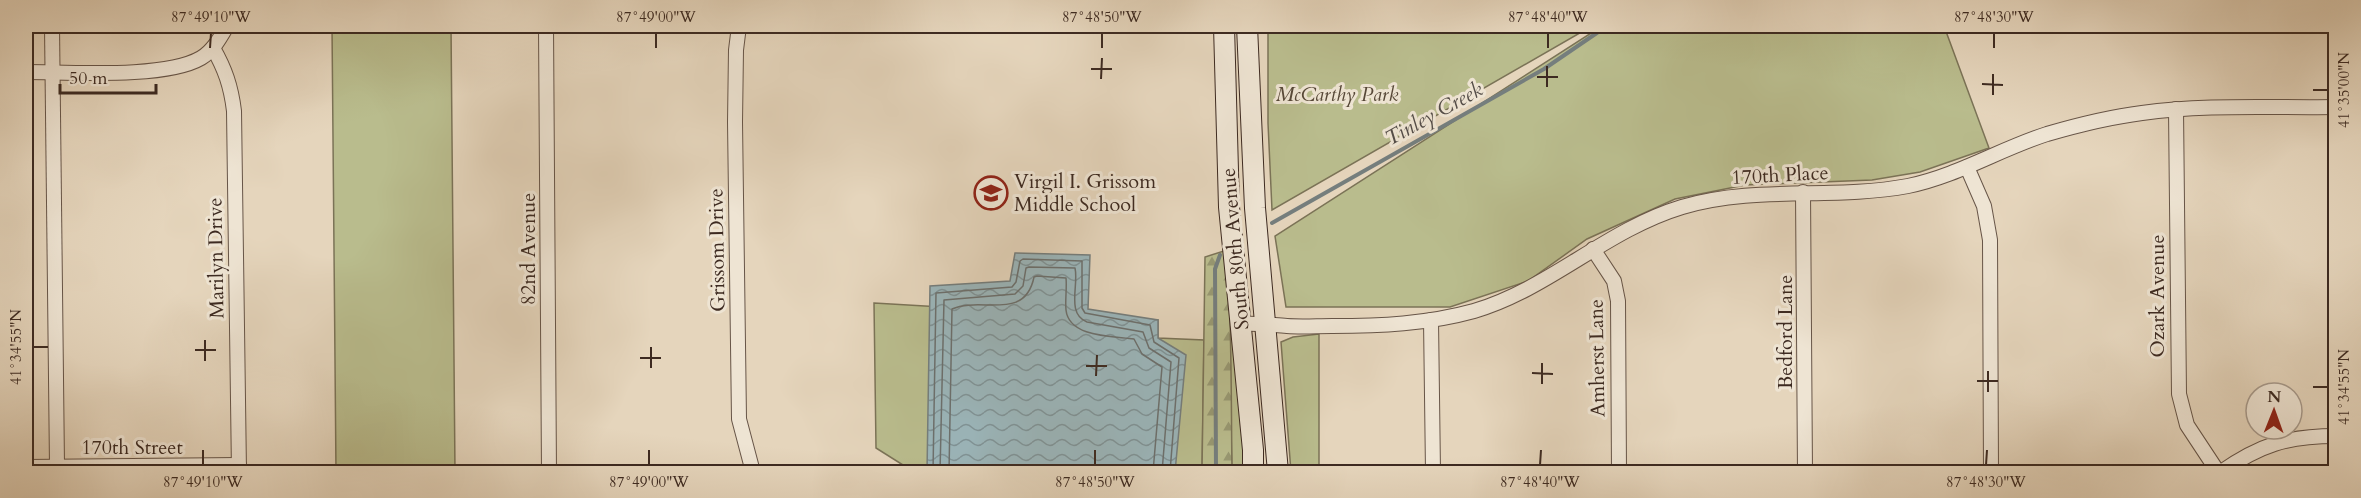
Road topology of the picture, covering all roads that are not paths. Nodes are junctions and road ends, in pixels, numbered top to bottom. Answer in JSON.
{"nodes":[{"id":1,"x":52,"y":26,"type":"edge"},
{"id":2,"x":227,"y":26,"type":"edge"},
{"id":3,"x":546,"y":26,"type":"edge"},
{"id":4,"x":739,"y":26,"type":"edge"},
{"id":5,"x":1224,"y":26,"type":"edge"},
{"id":6,"x":1247,"y":26,"type":"edge"},
{"id":7,"x":213,"y":48,"type":"junction"},
{"id":8,"x":26,"y":72,"type":"edge"},
{"id":9,"x":53,"y":72,"type":"junction"},
{"id":10,"x":2336,"y":107,"type":"edge"},
{"id":11,"x":2176,"y":109,"type":"junction"},
{"id":12,"x":1967,"y":167,"type":"junction"},
{"id":13,"x":1803,"y":192,"type":"junction"},
{"id":14,"x":1593,"y":249,"type":"junction"},
{"id":15,"x":1431,"y":320,"type":"junction"},
{"id":16,"x":1266,"y":323,"type":"junction"},
{"id":17,"x":1241,"y":324,"type":"junction"},
{"id":18,"x":2336,"y":436,"type":"edge"},
{"id":19,"x":57,"y":466,"type":"junction"},
{"id":20,"x":26,"y":467,"type":"edge"},
{"id":21,"x":239,"y":469,"type":"edge"},
{"id":22,"x":549,"y":472,"type":"edge"},
{"id":23,"x":753,"y":472,"type":"edge"},
{"id":24,"x":1253,"y":472,"type":"edge"},
{"id":25,"x":1278,"y":472,"type":"edge"},
{"id":26,"x":1433,"y":472,"type":"edge"},
{"id":27,"x":1619,"y":472,"type":"edge"},
{"id":28,"x":1806,"y":472,"type":"edge"},
{"id":29,"x":1991,"y":472,"type":"edge"},
{"id":30,"x":2219,"y":472,"type":"edge"}],
"edges":[{"from":1,"to":9,"type":"street"},
{"from":2,"to":7,"type":"street"},
{"from":3,"to":22,"type":"street","name":"82nd Avenue"},
{"from":4,"to":23,"type":"street","name":"Grissom Drive"},
{"from":5,"to":17,"type":"street","name":"South 80th Avenue"},
{"from":6,"to":16,"type":"street","name":"South 80th Avenue"},
{"from":7,"to":9,"type":"street"},
{"from":7,"to":21,"type":"street","name":"Marilyn Drive"},
{"from":8,"to":9,"type":"street"},
{"from":9,"to":19,"type":"street"},
{"from":10,"to":11,"type":"street","name":"170th Place"},
{"from":11,"to":12,"type":"street","name":"170th Place"},
{"from":11,"to":30,"type":"street","name":"Ozark Avenue"},
{"from":12,"to":13,"type":"street","name":"170th Place"},
{"from":12,"to":29,"type":"street"},
{"from":13,"to":14,"type":"street","name":"170th Place"},
{"from":13,"to":28,"type":"street","name":"Bedford Lane"},
{"from":14,"to":15,"type":"street","name":"170th Place"},
{"from":14,"to":27,"type":"street","name":"Amherst Lane"},
{"from":15,"to":16,"type":"street","name":"170th Place"},
{"from":15,"to":26,"type":"street"},
{"from":16,"to":17,"type":"street","name":"170th Place"},
{"from":16,"to":25,"type":"street","name":"South 80th Avenue"},
{"from":17,"to":24,"type":"street","name":"South 80th Avenue"},
{"from":18,"to":30,"type":"street"},
{"from":19,"to":20,"type":"street","name":"170th Street"},
{"from":19,"to":21,"type":"street","name":"170th Street"}]}
